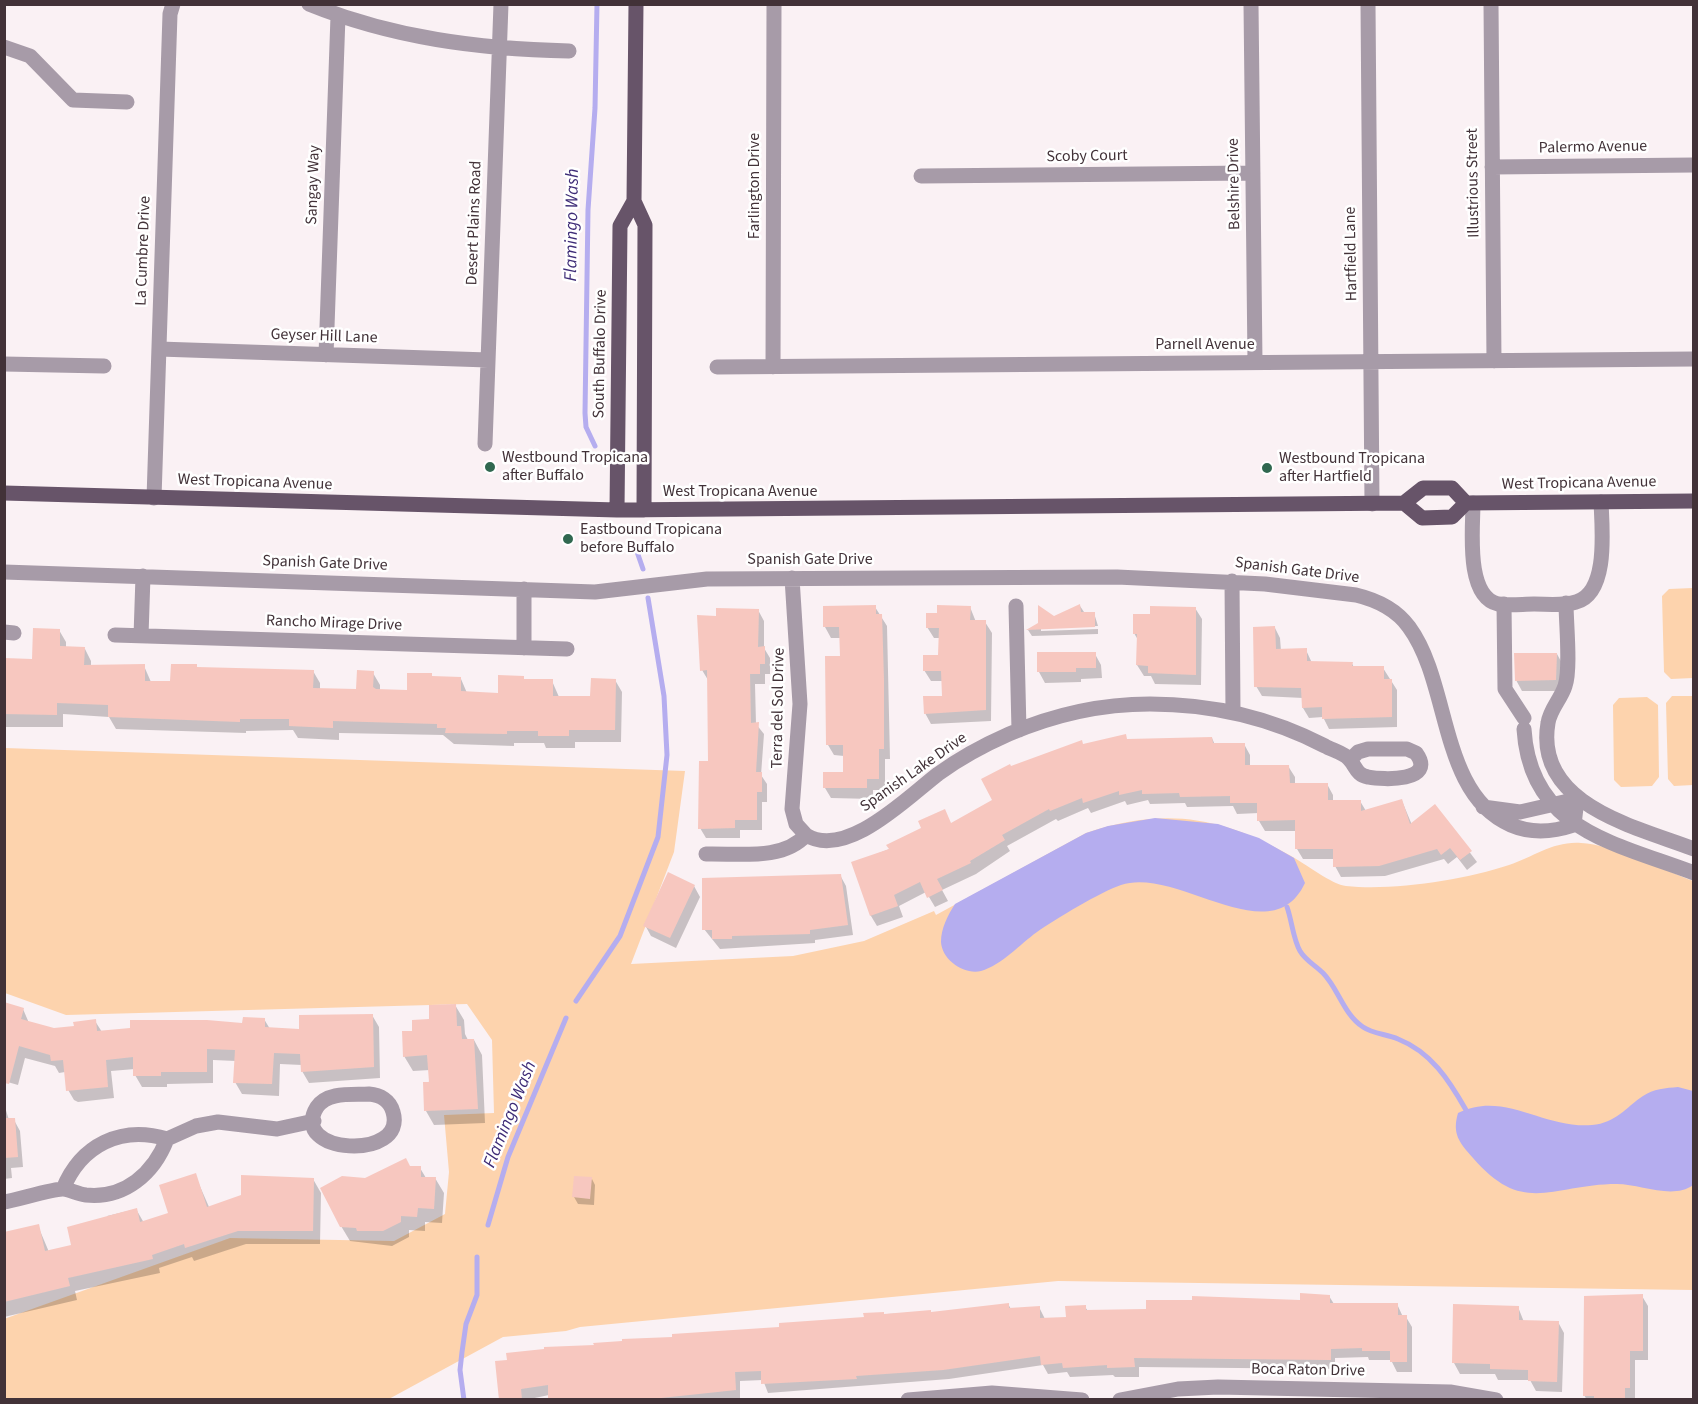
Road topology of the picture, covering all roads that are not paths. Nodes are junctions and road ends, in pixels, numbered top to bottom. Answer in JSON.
{"nodes":[{"id":1,"x":173,"y":4,"type":"edge"},
{"id":2,"x":309,"y":4,"type":"edge"},
{"id":3,"x":501,"y":4,"type":"edge"},
{"id":4,"x":636,"y":4,"type":"edge"},
{"id":5,"x":774,"y":4,"type":"edge"},
{"id":6,"x":1251,"y":4,"type":"edge"},
{"id":7,"x":1368,"y":4,"type":"edge"},
{"id":8,"x":1491,"y":4,"type":"edge"},
{"id":9,"x":338,"y":16,"type":"junction"},
{"id":10,"x":4,"y":47,"type":"edge"},
{"id":11,"x":500,"y":49,"type":"junction"},
{"id":12,"x":569,"y":51,"type":"dead end"},
{"id":13,"x":127,"y":102,"type":"dead end"},
{"id":14,"x":1694,"y":165,"type":"edge"},
{"id":15,"x":1492,"y":167,"type":"junction"},
{"id":16,"x":1253,"y":173,"type":"junction"},
{"id":17,"x":921,"y":176,"type":"dead end"},
{"id":18,"x":634,"y":201,"type":"junction"},
{"id":19,"x":159,"y":349,"type":"junction"},
{"id":20,"x":326,"y":355,"type":"junction"},
{"id":21,"x":1694,"y":359,"type":"edge"},
{"id":22,"x":488,"y":360,"type":"junction"},
{"id":23,"x":1494,"y":361,"type":"junction"},
{"id":24,"x":1255,"y":362,"type":"junction"},
{"id":25,"x":1371,"y":362,"type":"junction"},
{"id":26,"x":4,"y":364,"type":"edge"},
{"id":27,"x":104,"y":366,"type":"dead end"},
{"id":28,"x":717,"y":367,"type":"dead end"},
{"id":29,"x":773,"y":367,"type":"junction"},
{"id":30,"x":485,"y":444,"type":"dead end"},
{"id":31,"x":4,"y":493,"type":"edge"},
{"id":32,"x":154,"y":498,"type":"junction"},
{"id":33,"x":1694,"y":501,"type":"edge"},
{"id":34,"x":1601,"y":502,"type":"junction"},
{"id":35,"x":1469,"y":503,"type":"junction"},
{"id":36,"x":1372,"y":504,"type":"junction"},
{"id":37,"x":1404,"y":504,"type":"junction"},
{"id":38,"x":617,"y":510,"type":"junction"},
{"id":39,"x":644,"y":510,"type":"junction"},
{"id":40,"x":4,"y":572,"type":"edge"},
{"id":41,"x":143,"y":576,"type":"junction"},
{"id":42,"x":792,"y":578,"type":"junction"},
{"id":43,"x":1232,"y":581,"type":"junction"},
{"id":44,"x":524,"y":589,"type":"junction"},
{"id":45,"x":1566,"y":603,"type":"junction"},
{"id":46,"x":1504,"y":604,"type":"junction"},
{"id":47,"x":1016,"y":606,"type":"dead end"},
{"id":48,"x":115,"y":635,"type":"dead end"},
{"id":49,"x":141,"y":636,"type":"junction"},
{"id":50,"x":524,"y":648,"type":"junction"},
{"id":51,"x":567,"y":649,"type":"dead end"},
{"id":52,"x":1233,"y":712,"type":"junction"},
{"id":53,"x":1019,"y":730,"type":"junction"},
{"id":54,"x":1350,"y":760,"type":"dead end"},
{"id":55,"x":1577,"y":799,"type":"junction"},
{"id":56,"x":1552,"y":805,"type":"junction"},
{"id":57,"x":1483,"y":807,"type":"junction"},
{"id":58,"x":1574,"y":825,"type":"junction"},
{"id":59,"x":806,"y":835,"type":"junction"},
{"id":60,"x":1694,"y":849,"type":"edge"},
{"id":61,"x":706,"y":854,"type":"dead end"},
{"id":62,"x":1694,"y":873,"type":"edge"},
{"id":63,"x":314,"y":1121,"type":"junction"},
{"id":64,"x":167,"y":1139,"type":"junction"},
{"id":65,"x":63,"y":1189,"type":"junction"},
{"id":66,"x":4,"y":1202,"type":"edge"},
{"id":67,"x":908,"y":1400,"type":"edge"},
{"id":68,"x":1083,"y":1400,"type":"edge"},
{"id":69,"x":1120,"y":1400,"type":"edge"},
{"id":70,"x":1496,"y":1400,"type":"edge"}],
"edges":[{"from":1,"to":19,"type":"street","name":"La Cumbre Drive"},
{"from":2,"to":9,"type":"street"},
{"from":3,"to":11,"type":"street","name":"Desert Plains Road"},
{"from":4,"to":18,"type":"main road","name":"South Buffalo Drive"},
{"from":5,"to":29,"type":"street","name":"Farlington Drive"},
{"from":6,"to":16,"type":"street","name":"Belshire Drive"},
{"from":7,"to":25,"type":"street","name":"Hartfield Lane"},
{"from":8,"to":15,"type":"street","name":"Illustrious Street"},
{"from":9,"to":11,"type":"street"},
{"from":9,"to":20,"type":"street","name":"Sangay Way"},
{"from":10,"to":13,"type":"street"},
{"from":11,"to":12,"type":"street"},
{"from":11,"to":22,"type":"street","name":"Desert Plains Road"},
{"from":14,"to":15,"type":"street","name":"Palermo Avenue"},
{"from":15,"to":23,"type":"street","name":"Illustrious Street"},
{"from":16,"to":17,"type":"street","name":"Scoby Court"},
{"from":16,"to":24,"type":"street","name":"Belshire Drive"},
{"from":18,"to":38,"type":"main road","name":"South Buffalo Drive"},
{"from":18,"to":39,"type":"main road","name":"South Buffalo Drive"},
{"from":19,"to":20,"type":"street","name":"Geyser Hill Lane"},
{"from":19,"to":32,"type":"street","name":"La Cumbre Drive"},
{"from":20,"to":22,"type":"street","name":"Geyser Hill Lane"},
{"from":21,"to":23,"type":"street","name":"Parnell Avenue"},
{"from":22,"to":30,"type":"street","name":"Desert Plains Road"},
{"from":23,"to":25,"type":"street","name":"Parnell Avenue"},
{"from":24,"to":25,"type":"street","name":"Parnell Avenue"},
{"from":24,"to":29,"type":"street","name":"Parnell Avenue"},
{"from":25,"to":36,"type":"street","name":"Hartfield Lane"},
{"from":26,"to":27,"type":"street"},
{"from":28,"to":29,"type":"street","name":"Parnell Avenue"},
{"from":31,"to":32,"type":"main road","name":"West Tropicana Avenue"},
{"from":32,"to":38,"type":"main road","name":"West Tropicana Avenue"},
{"from":33,"to":34,"type":"main road","name":"West Tropicana Avenue"},
{"from":34,"to":35,"type":"main road","name":"West Tropicana Avenue"},
{"from":34,"to":45,"type":"street"},
{"from":35,"to":37,"type":"main road","name":"West Tropicana Avenue"},
{"from":35,"to":37,"type":"main road"},
{"from":35,"to":46,"type":"street"},
{"from":36,"to":37,"type":"main road","name":"West Tropicana Avenue"},
{"from":36,"to":39,"type":"main road","name":"West Tropicana Avenue"},
{"from":38,"to":39,"type":"main road","name":"West Tropicana Avenue"},
{"from":40,"to":41,"type":"street","name":"Spanish Gate Drive"},
{"from":41,"to":44,"type":"street","name":"Spanish Gate Drive"},
{"from":41,"to":49,"type":"street"},
{"from":42,"to":43,"type":"street","name":"Spanish Gate Drive"},
{"from":42,"to":44,"type":"street","name":"Spanish Gate Drive"},
{"from":42,"to":59,"type":"street","name":"Terra del Sol Drive"},
{"from":43,"to":52,"type":"street"},
{"from":43,"to":57,"type":"street","name":"Spanish Gate Drive"},
{"from":44,"to":50,"type":"street"},
{"from":45,"to":46,"type":"street"},
{"from":45,"to":55,"type":"street"},
{"from":46,"to":56,"type":"street"},
{"from":47,"to":53,"type":"street"},
{"from":48,"to":49,"type":"street","name":"Rancho Mirage Drive"},
{"from":49,"to":50,"type":"street","name":"Rancho Mirage Drive"},
{"from":50,"to":51,"type":"street","name":"Rancho Mirage Drive"},
{"from":52,"to":53,"type":"street","name":"Spanish Lake Drive"},
{"from":52,"to":54,"type":"street","name":"Spanish Lake Drive"},
{"from":53,"to":59,"type":"street","name":"Spanish Lake Drive"},
{"from":55,"to":56,"type":"street"},
{"from":55,"to":58,"type":"street"},
{"from":55,"to":60,"type":"street"},
{"from":56,"to":57,"type":"street"},
{"from":56,"to":58,"type":"street"},
{"from":57,"to":58,"type":"street","name":"Spanish Gate Drive"},
{"from":58,"to":62,"type":"street"},
{"from":59,"to":61,"type":"street"},
{"from":63,"to":63,"type":"street"},
{"from":63,"to":64,"type":"street"},
{"from":64,"to":65,"type":"street"},
{"from":64,"to":65,"type":"street"},
{"from":65,"to":66,"type":"street"},
{"from":67,"to":68,"type":"street"},
{"from":69,"to":70,"type":"street","name":"Boca Raton Drive"}]}
